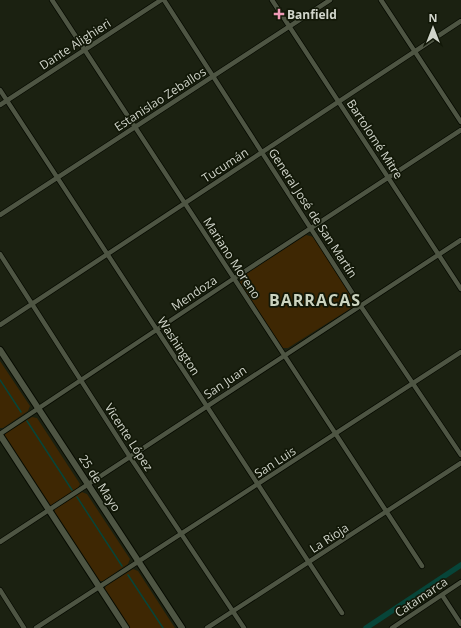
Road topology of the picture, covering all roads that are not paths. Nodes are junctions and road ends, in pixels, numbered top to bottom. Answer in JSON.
{"nodes":[{"id":1,"x":52,"y":0,"type":"edge"},
{"id":2,"x":161,"y":0,"type":"edge"},
{"id":3,"x":164,"y":0,"type":"edge"},
{"id":4,"x":272,"y":0,"type":"edge"},
{"id":5,"x":330,"y":0,"type":"edge"},
{"id":6,"x":381,"y":0,"type":"edge"},
{"id":7,"x":461,"y":21,"type":"edge"},
{"id":8,"x":290,"y":26,"type":"junction"},
{"id":9,"x":85,"y":50,"type":"junction"},
{"id":10,"x":415,"y":51,"type":"junction"},
{"id":11,"x":214,"y":76,"type":"junction"},
{"id":12,"x":0,"y":90,"type":"edge"},
{"id":13,"x":7,"y":100,"type":"junction"},
{"id":14,"x":339,"y":101,"type":"junction"},
{"id":15,"x":0,"y":105,"type":"edge"},
{"id":16,"x":461,"y":122,"type":"edge"},
{"id":17,"x":134,"y":127,"type":"junction"},
{"id":18,"x":461,"y":130,"type":"edge"},
{"id":19,"x":262,"y":153,"type":"junction"},
{"id":20,"x":56,"y":177,"type":"junction"},
{"id":21,"x":388,"y":178,"type":"junction"},
{"id":22,"x":185,"y":203,"type":"junction"},
{"id":23,"x":0,"y":215,"type":"edge"},
{"id":24,"x":311,"y":228,"type":"junction"},
{"id":25,"x":461,"y":240,"type":"edge"},
{"id":26,"x":108,"y":253,"type":"junction"},
{"id":27,"x":0,"y":254,"type":"edge"},
{"id":28,"x":438,"y":254,"type":"junction"},
{"id":29,"x":233,"y":279,"type":"junction"},
{"id":30,"x":461,"y":289,"type":"edge"},
{"id":31,"x":32,"y":303,"type":"junction"},
{"id":32,"x":360,"y":305,"type":"junction"},
{"id":33,"x":0,"y":325,"type":"edge"},
{"id":34,"x":157,"y":330,"type":"junction"},
{"id":35,"x":0,"y":350,"type":"edge"},
{"id":36,"x":461,"y":352,"type":"edge"},
{"id":37,"x":284,"y":354,"type":"junction"},
{"id":38,"x":81,"y":380,"type":"junction"},
{"id":39,"x":414,"y":383,"type":"junction"},
{"id":40,"x":207,"y":406,"type":"junction"},
{"id":41,"x":38,"y":409,"type":"junction"},
{"id":42,"x":336,"y":434,"type":"junction"},
{"id":43,"x":0,"y":435,"type":"edge"},
{"id":44,"x":461,"y":455,"type":"edge"},
{"id":45,"x":130,"y":457,"type":"junction"},
{"id":46,"x":461,"y":463,"type":"edge"},
{"id":47,"x":88,"y":484,"type":"junction"},
{"id":48,"x":258,"y":485,"type":"junction"},
{"id":49,"x":49,"y":510,"type":"junction"},
{"id":50,"x":386,"y":512,"type":"junction"},
{"id":51,"x":180,"y":534,"type":"junction"},
{"id":52,"x":0,"y":542,"type":"edge"},
{"id":53,"x":138,"y":562,"type":"junction"},
{"id":54,"x":309,"y":563,"type":"junction"},
{"id":55,"x":422,"y":566,"type":"dead end"},
{"id":56,"x":461,"y":582,"type":"edge"},
{"id":57,"x":99,"y":588,"type":"junction"},
{"id":58,"x":0,"y":590,"type":"edge"},
{"id":59,"x":442,"y":595,"type":"junction"},
{"id":60,"x":233,"y":611,"type":"junction"},
{"id":61,"x":342,"y":613,"type":"dead end"},
{"id":62,"x":461,"y":624,"type":"edge"},
{"id":63,"x":24,"y":628,"type":"edge"},
{"id":64,"x":36,"y":628,"type":"edge"},
{"id":65,"x":126,"y":628,"type":"edge"},
{"id":66,"x":182,"y":628,"type":"edge"},
{"id":67,"x":206,"y":628,"type":"edge"},
{"id":68,"x":244,"y":628,"type":"edge"},
{"id":69,"x":392,"y":628,"type":"edge"}],
"edges":[{"from":1,"to":9,"type":"street","name":"Mariano Moreno"},
{"from":2,"to":9,"type":"street","name":"Dante Alighieri"},
{"from":3,"to":11,"type":"street","name":"General José de San Martín"},
{"from":4,"to":8,"type":"street","name":"Bartolomé Mitre"},
{"from":5,"to":8,"type":"street","name":"Estanislao Zeballos"},
{"from":6,"to":10,"type":"street"},
{"from":7,"to":10,"type":"street","name":"Tucumán"},
{"from":8,"to":11,"type":"street","name":"Estanislao Zeballos"},
{"from":8,"to":14,"type":"street","name":"Bartolomé Mitre"},
{"from":9,"to":13,"type":"street","name":"Dante Alighieri"},
{"from":9,"to":17,"type":"street","name":"Mariano Moreno"},
{"from":10,"to":14,"type":"street","name":"Tucumán"},
{"from":10,"to":16,"type":"street"},
{"from":11,"to":17,"type":"street","name":"Estanislao Zeballos"},
{"from":11,"to":19,"type":"street","name":"General José de San Martín"},
{"from":12,"to":13,"type":"street","name":"Washington"},
{"from":13,"to":15,"type":"street","name":"Dante Alighieri"},
{"from":13,"to":20,"type":"street","name":"Washington"},
{"from":14,"to":19,"type":"street","name":"Tucumán"},
{"from":14,"to":21,"type":"street","name":"Bartolomé Mitre"},
{"from":17,"to":20,"type":"street","name":"Estanislao Zeballos"},
{"from":17,"to":22,"type":"street","name":"Mariano Moreno"},
{"from":18,"to":21,"type":"street","name":"Mendoza"},
{"from":19,"to":22,"type":"street","name":"Tucumán"},
{"from":19,"to":24,"type":"street","name":"General José de San Martín"},
{"from":20,"to":23,"type":"street","name":"Estanislao Zeballos"},
{"from":20,"to":26,"type":"street","name":"Washington"},
{"from":21,"to":24,"type":"street","name":"Mendoza"},
{"from":21,"to":28,"type":"street","name":"Bartolomé Mitre"},
{"from":22,"to":26,"type":"street","name":"Tucumán"},
{"from":22,"to":29,"type":"street","name":"Mariano Moreno"},
{"from":24,"to":29,"type":"street","name":"Mendoza"},
{"from":24,"to":32,"type":"street","name":"General José de San Martín"},
{"from":25,"to":28,"type":"street","name":"San Juan"},
{"from":26,"to":31,"type":"street","name":"Tucumán"},
{"from":26,"to":34,"type":"street","name":"Washington"},
{"from":27,"to":31,"type":"street","name":"Vicente López"},
{"from":28,"to":30,"type":"street","name":"Bartolomé Mitre"},
{"from":28,"to":32,"type":"street","name":"San Juan"},
{"from":29,"to":34,"type":"street","name":"Mendoza"},
{"from":29,"to":37,"type":"street","name":"Mariano Moreno"},
{"from":31,"to":33,"type":"street","name":"Tucumán"},
{"from":31,"to":38,"type":"street","name":"Vicente López"},
{"from":32,"to":37,"type":"street","name":"San Juan"},
{"from":32,"to":39,"type":"street","name":"General José de San Martín"},
{"from":34,"to":38,"type":"street","name":"Mendoza"},
{"from":34,"to":40,"type":"street","name":"Washington"},
{"from":35,"to":41,"type":"street","name":"25 de Mayo"},
{"from":36,"to":39,"type":"street","name":"San Luis"},
{"from":37,"to":40,"type":"street","name":"San Juan"},
{"from":37,"to":42,"type":"street","name":"Mariano Moreno"},
{"from":38,"to":41,"type":"street","name":"Mendoza"},
{"from":38,"to":45,"type":"street","name":"Vicente López"},
{"from":39,"to":42,"type":"street","name":"San Luis"},
{"from":39,"to":44,"type":"street","name":"General José de San Martín"},
{"from":40,"to":45,"type":"street","name":"San Juan"},
{"from":40,"to":48,"type":"street","name":"Washington"},
{"from":41,"to":43,"type":"street","name":"Mendoza"},
{"from":41,"to":47,"type":"street","name":"25 de Mayo"},
{"from":42,"to":48,"type":"street","name":"San Luis"},
{"from":42,"to":50,"type":"street","name":"Mariano Moreno"},
{"from":43,"to":49,"type":"street"},
{"from":45,"to":47,"type":"street","name":"San Juan"},
{"from":45,"to":51,"type":"street","name":"Vicente López"},
{"from":46,"to":50,"type":"street","name":"La Rioja"},
{"from":47,"to":49,"type":"street","name":"San Juan"},
{"from":47,"to":53,"type":"street","name":"25 de Mayo"},
{"from":48,"to":51,"type":"street","name":"San Luis"},
{"from":48,"to":54,"type":"street","name":"Washington"},
{"from":49,"to":52,"type":"street","name":"San Juan"},
{"from":49,"to":57,"type":"street"},
{"from":50,"to":54,"type":"street","name":"La Rioja"},
{"from":50,"to":55,"type":"street","name":"Mariano Moreno"},
{"from":51,"to":53,"type":"street","name":"San Luis"},
{"from":51,"to":60,"type":"street","name":"Vicente López"},
{"from":53,"to":57,"type":"street","name":"San Luis"},
{"from":53,"to":66,"type":"street","name":"25 de Mayo"},
{"from":54,"to":60,"type":"street","name":"La Rioja"},
{"from":54,"to":61,"type":"street","name":"Washington"},
{"from":56,"to":59,"type":"street","name":"Catamarca"},
{"from":57,"to":64,"type":"street","name":"San Luis"},
{"from":57,"to":65,"type":"street"},
{"from":58,"to":63,"type":"street"},
{"from":59,"to":62,"type":"street"},
{"from":59,"to":69,"type":"street","name":"Catamarca"},
{"from":60,"to":67,"type":"street","name":"La Rioja"},
{"from":60,"to":68,"type":"street","name":"Vicente López"}]}
